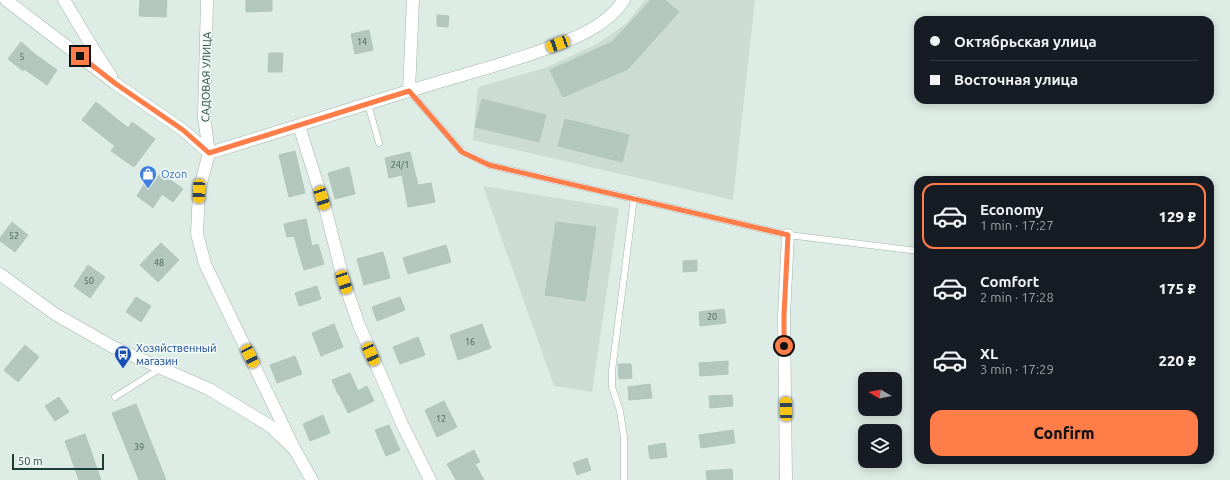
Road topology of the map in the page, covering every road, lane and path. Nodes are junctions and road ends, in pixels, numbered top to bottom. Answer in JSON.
{"nodes":[{"id":1,"x":6,"y":0,"type":"edge"},
{"id":2,"x":64,"y":0,"type":"edge"},
{"id":3,"x":208,"y":0,"type":"edge"},
{"id":4,"x":414,"y":0,"type":"edge"},
{"id":5,"x":624,"y":0,"type":"edge"},
{"id":6,"x":116,"y":84,"type":"junction"},
{"id":7,"x":409,"y":91,"type":"junction"},
{"id":8,"x":368,"y":104,"type":"junction"},
{"id":9,"x":299,"y":126,"type":"junction"},
{"id":10,"x":379,"y":144,"type":"dead end"},
{"id":11,"x":209,"y":153,"type":"junction"},
{"id":12,"x":634,"y":198,"type":"junction"},
{"id":13,"x":788,"y":235,"type":"junction"},
{"id":14,"x":914,"y":251,"type":"edge"},
{"id":15,"x":0,"y":274,"type":"edge"},
{"id":16,"x":161,"y":368,"type":"junction"},
{"id":17,"x":115,"y":397,"type":"dead end"},
{"id":18,"x":295,"y":450,"type":"junction"},
{"id":19,"x":312,"y":480,"type":"edge"},
{"id":20,"x":430,"y":480,"type":"edge"},
{"id":21,"x":624,"y":480,"type":"edge"},
{"id":22,"x":786,"y":480,"type":"edge"}],
"edges":[{"from":1,"to":6,"type":"street"},
{"from":2,"to":6,"type":"street"},
{"from":3,"to":11,"type":"street","name":"САДОВАЯ УЛИЦА"},
{"from":4,"to":7,"type":"street"},
{"from":5,"to":7,"type":"street"},
{"from":6,"to":11,"type":"street"},
{"from":7,"to":8,"type":"street"},
{"from":7,"to":12,"type":"lane"},
{"from":8,"to":9,"type":"street"},
{"from":8,"to":10,"type":"lane"},
{"from":9,"to":11,"type":"street"},
{"from":9,"to":20,"type":"street"},
{"from":11,"to":18,"type":"street"},
{"from":12,"to":13,"type":"lane"},
{"from":12,"to":21,"type":"lane"},
{"from":13,"to":14,"type":"lane"},
{"from":13,"to":22,"type":"street"},
{"from":15,"to":16,"type":"street"},
{"from":16,"to":17,"type":"lane"},
{"from":16,"to":18,"type":"street"},
{"from":18,"to":19,"type":"street"}]}
